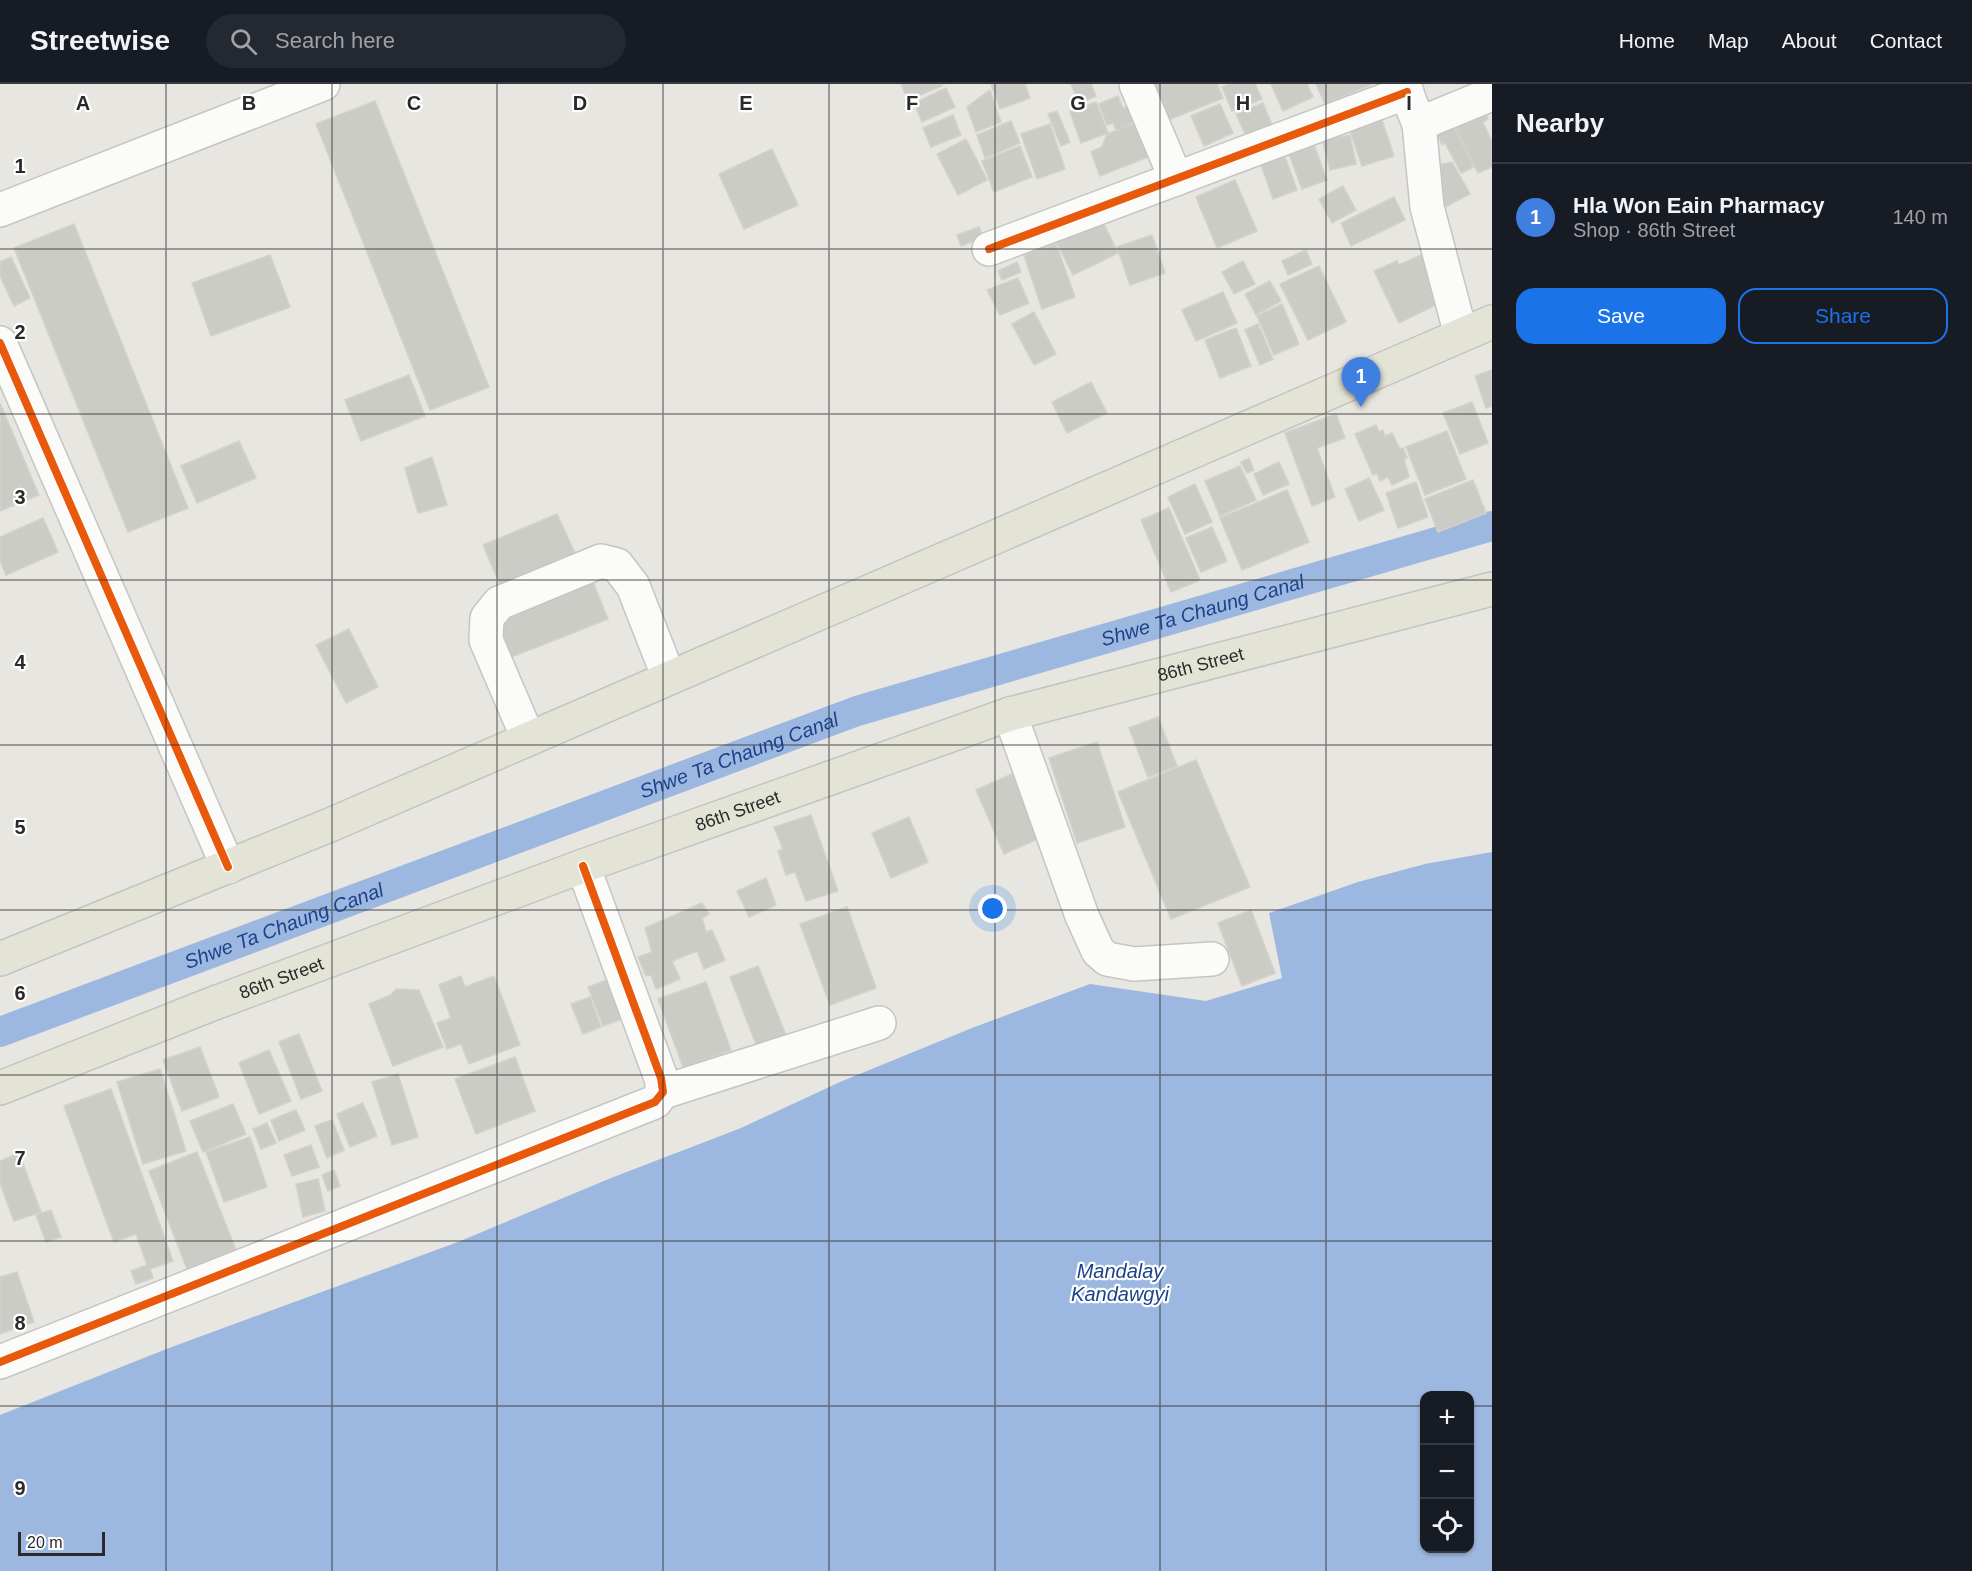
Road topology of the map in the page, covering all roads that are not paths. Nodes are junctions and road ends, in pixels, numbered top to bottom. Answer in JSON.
{"nodes":[{"id":1,"x":323,"y":84,"type":"edge"},
{"id":2,"x":1136,"y":84,"type":"edge"},
{"id":3,"x":1405,"y":88,"type":"edge"},
{"id":4,"x":1492,"y":94,"type":"edge"},
{"id":5,"x":1419,"y":124,"type":"junction"},
{"id":6,"x":1176,"y":179,"type":"junction"},
{"id":7,"x":0,"y":210,"type":"edge"},
{"id":8,"x":990,"y":249,"type":"dead end"},
{"id":9,"x":1492,"y":322,"type":"edge"},
{"id":10,"x":1461,"y":335,"type":"junction"},
{"id":11,"x":0,"y":343,"type":"edge"},
{"id":12,"x":1492,"y":589,"type":"edge"},
{"id":13,"x":669,"y":678,"type":"junction"},
{"id":14,"x":1010,"y":714,"type":"junction"},
{"id":15,"x":528,"y":738,"type":"junction"},
{"id":16,"x":583,"y":866,"type":"junction"},
{"id":17,"x":228,"y":867,"type":"junction"},
{"id":18,"x":1212,"y":958,"type":"dead end"},
{"id":19,"x":0,"y":959,"type":"edge"},
{"id":20,"x":879,"y":1023,"type":"dead end"},
{"id":21,"x":0,"y":1088,"type":"edge"},
{"id":22,"x":663,"y":1092,"type":"junction"},
{"id":23,"x":0,"y":1362,"type":"edge"}],
"edges":[{"from":1,"to":7,"type":"street"},
{"from":2,"to":6,"type":"street"},
{"from":3,"to":5,"type":"street"},
{"from":3,"to":6,"type":"street"},
{"from":4,"to":5,"type":"street"},
{"from":5,"to":10,"type":"street"},
{"from":6,"to":8,"type":"street"},
{"from":9,"to":10,"type":"main road"},
{"from":10,"to":13,"type":"main road"},
{"from":11,"to":17,"type":"street"},
{"from":12,"to":14,"type":"main road","name":"86th Street"},
{"from":13,"to":15,"type":"main road"},
{"from":13,"to":15,"type":"street"},
{"from":14,"to":16,"type":"main road","name":"86th Street"},
{"from":14,"to":18,"type":"street"},
{"from":15,"to":17,"type":"main road"},
{"from":16,"to":21,"type":"main road","name":"86th Street"},
{"from":16,"to":22,"type":"street"},
{"from":17,"to":19,"type":"main road"},
{"from":20,"to":22,"type":"street"},
{"from":22,"to":23,"type":"street"}]}
